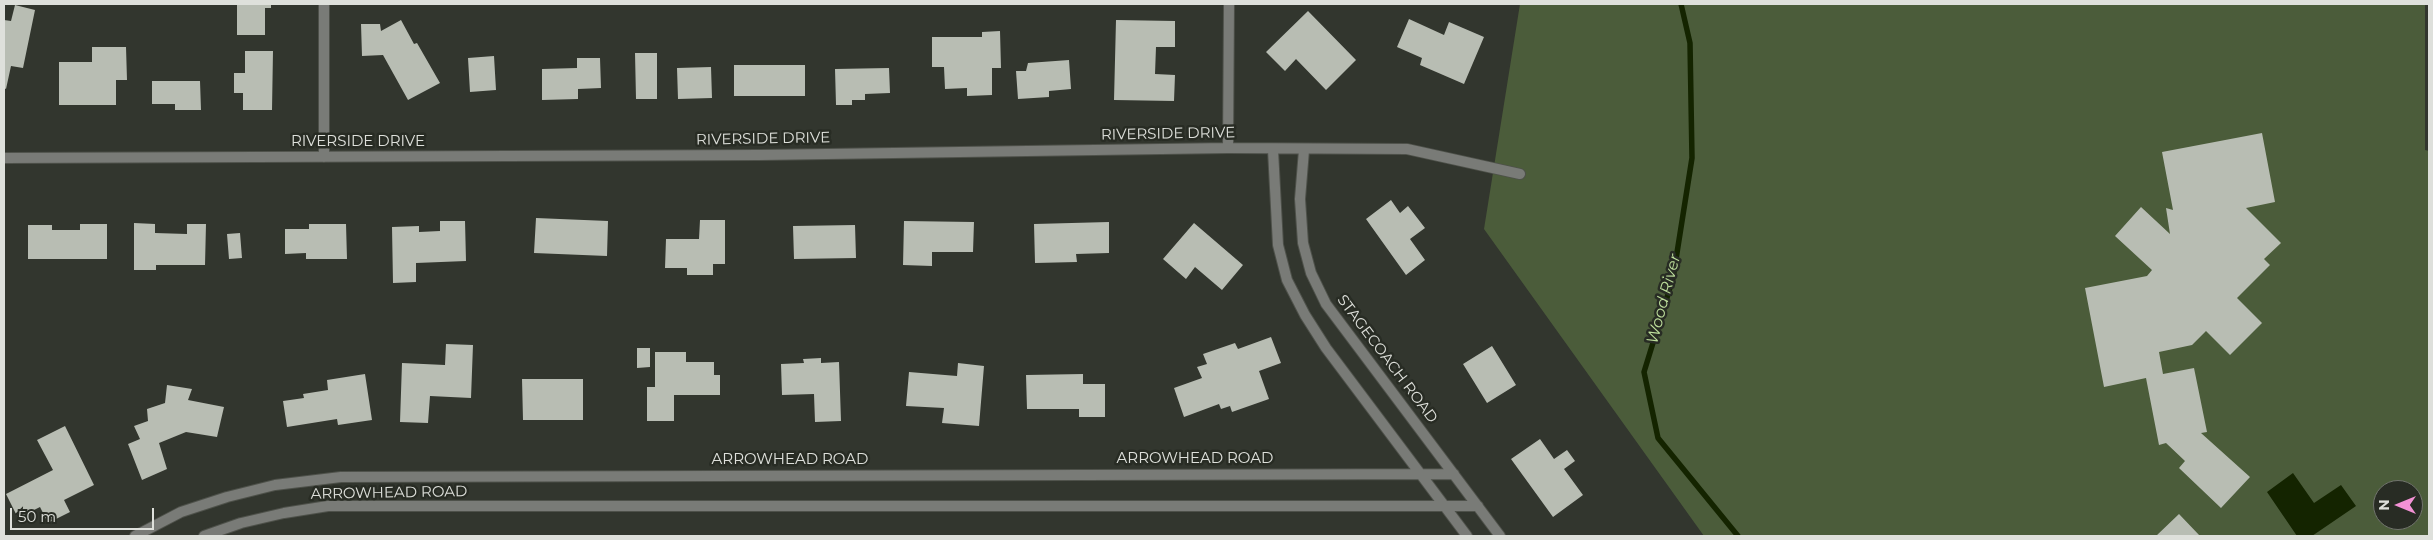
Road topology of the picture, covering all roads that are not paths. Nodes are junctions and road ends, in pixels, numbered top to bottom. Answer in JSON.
{"nodes":[{"id":1,"x":324,"y":4,"type":"edge"},
{"id":2,"x":1229,"y":4,"type":"edge"},
{"id":3,"x":1228,"y":148,"type":"junction"},
{"id":4,"x":1273,"y":150,"type":"junction"},
{"id":5,"x":1304,"y":150,"type":"junction"},
{"id":6,"x":324,"y":157,"type":"junction"},
{"id":7,"x":4,"y":158,"type":"edge"},
{"id":8,"x":1520,"y":174,"type":"dead end"},
{"id":9,"x":1421,"y":473,"type":"junction"},
{"id":10,"x":1454,"y":474,"type":"junction"},
{"id":11,"x":1444,"y":506,"type":"junction"},
{"id":12,"x":1478,"y":506,"type":"junction"},
{"id":13,"x":135,"y":536,"type":"edge"},
{"id":14,"x":204,"y":536,"type":"edge"},
{"id":15,"x":1467,"y":536,"type":"edge"},
{"id":16,"x":1500,"y":536,"type":"edge"}],
"edges":[{"from":1,"to":6,"type":"street"},
{"from":2,"to":3,"type":"street"},
{"from":3,"to":4,"type":"street","name":"RIVERSIDE DRIVE"},
{"from":3,"to":6,"type":"street","name":"RIVERSIDE DRIVE"},
{"from":4,"to":5,"type":"street","name":"RIVERSIDE DRIVE"},
{"from":4,"to":9,"type":"street"},
{"from":5,"to":8,"type":"street","name":"RIVERSIDE DRIVE"},
{"from":5,"to":10,"type":"street","name":"STAGECOACH ROAD"},
{"from":6,"to":7,"type":"street","name":"RIVERSIDE DRIVE"},
{"from":9,"to":10,"type":"street","name":"ARROWHEAD ROAD"},
{"from":9,"to":11,"type":"street"},
{"from":9,"to":13,"type":"street","name":"ARROWHEAD ROAD"},
{"from":10,"to":12,"type":"street","name":"STAGECOACH ROAD"},
{"from":11,"to":12,"type":"street","name":"ARROWHEAD ROAD"},
{"from":11,"to":14,"type":"street","name":"ARROWHEAD ROAD"},
{"from":11,"to":15,"type":"street"},
{"from":12,"to":16,"type":"street","name":"STAGECOACH ROAD"}]}
